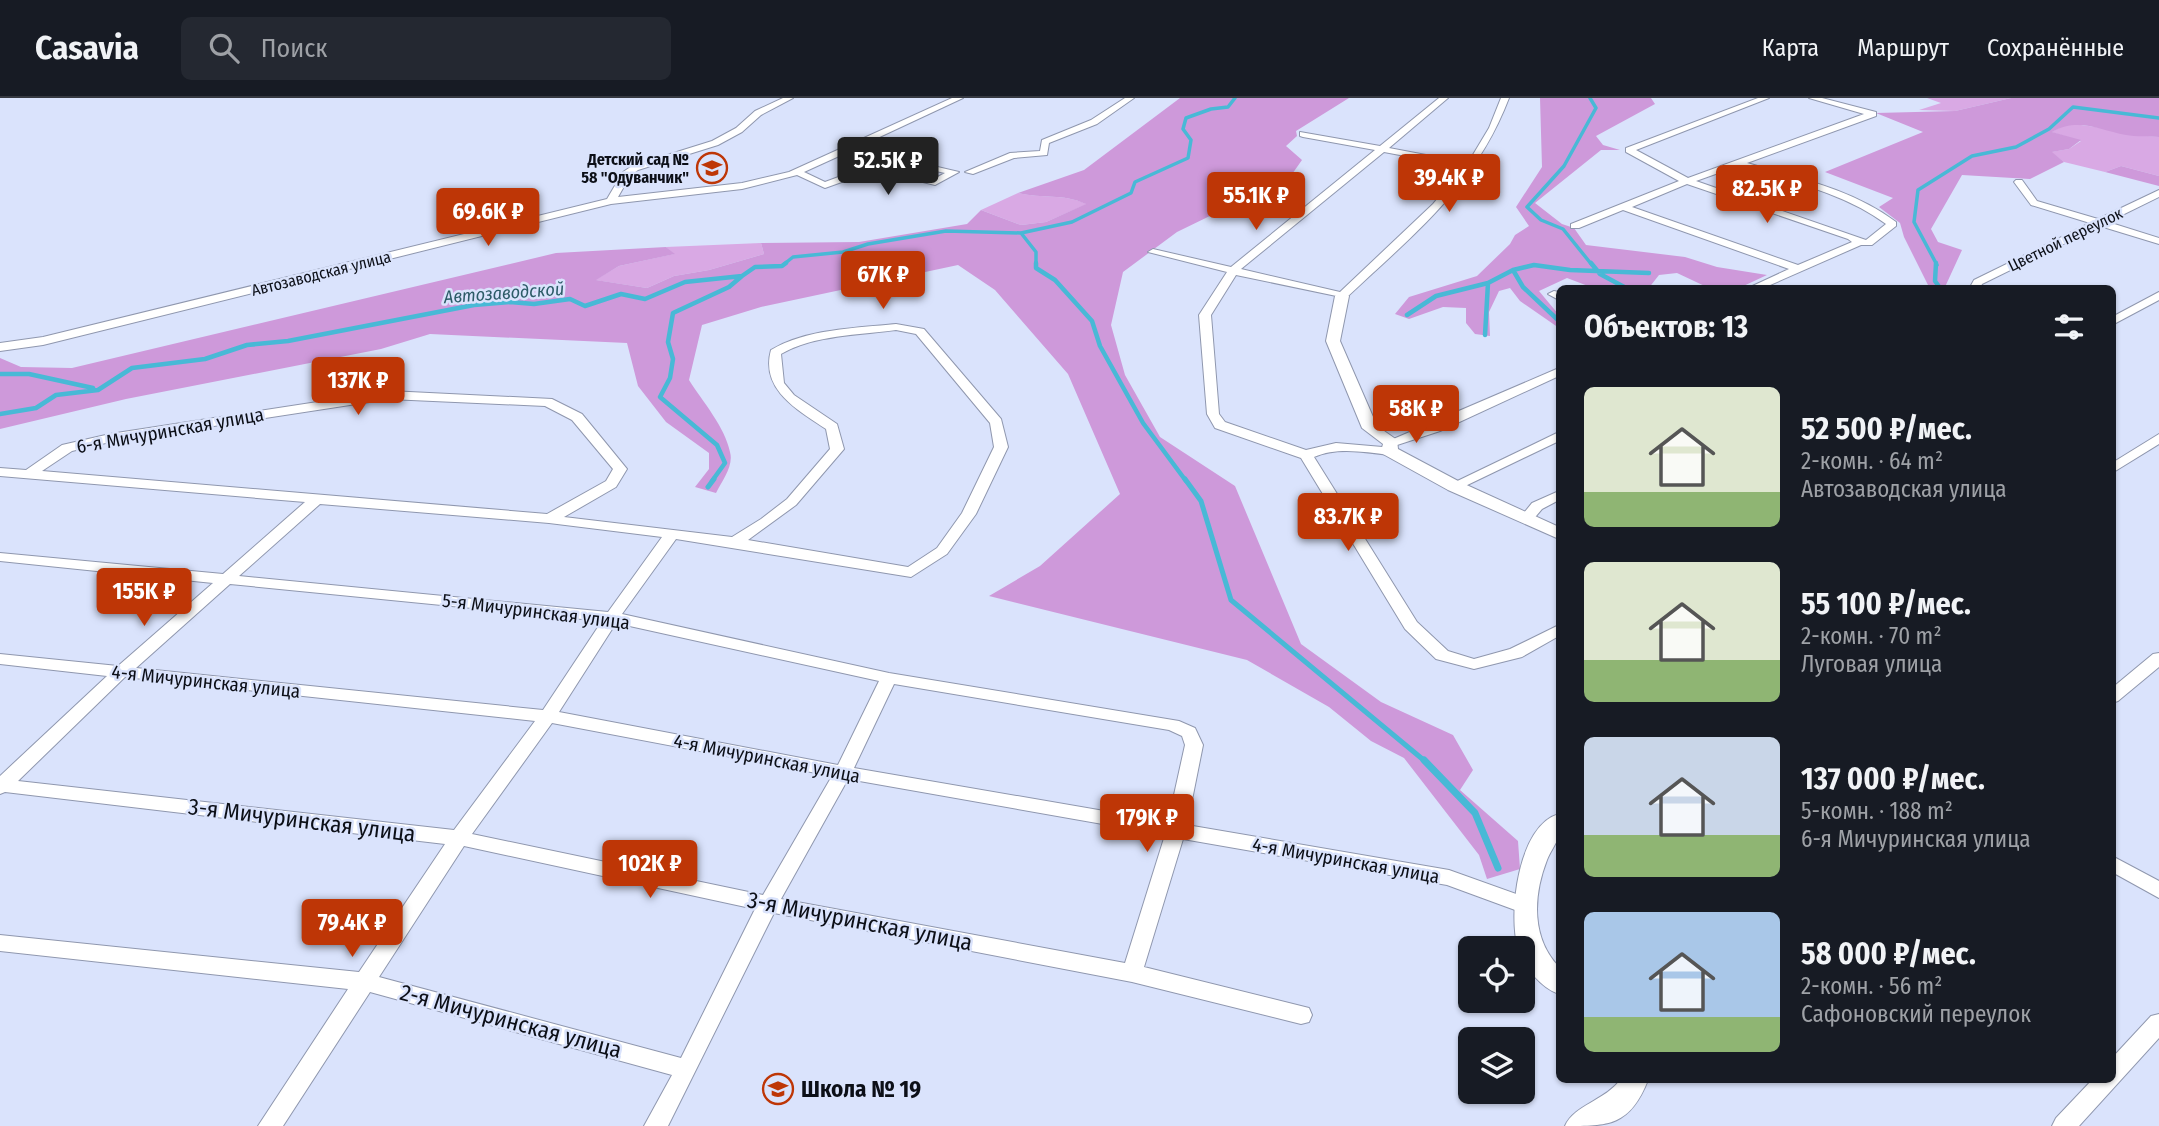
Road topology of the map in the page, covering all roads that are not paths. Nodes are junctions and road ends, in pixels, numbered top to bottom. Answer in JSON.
{"nodes":[{"id":1,"x":789,"y":98,"type":"edge"},
{"id":2,"x":960,"y":98,"type":"edge"},
{"id":3,"x":1130,"y":98,"type":"edge"},
{"id":4,"x":1444,"y":98,"type":"edge"},
{"id":5,"x":1505,"y":98,"type":"edge"},
{"id":6,"x":1765,"y":98,"type":"edge"},
{"id":7,"x":1813,"y":98,"type":"edge"},
{"id":8,"x":1303,"y":134,"type":"dead end"},
{"id":9,"x":848,"y":149,"type":"junction"},
{"id":10,"x":1381,"y":150,"type":"junction"},
{"id":11,"x":1738,"y":163,"type":"junction"},
{"id":12,"x":1471,"y":166,"type":"junction"},
{"id":13,"x":797,"y":172,"type":"junction"},
{"id":14,"x":970,"y":172,"type":"dead end"},
{"id":15,"x":859,"y":174,"type":"junction"},
{"id":16,"x":1687,"y":181,"type":"junction"},
{"id":17,"x":2020,"y":181,"type":"dead end"},
{"id":18,"x":925,"y":190,"type":"dead end"},
{"id":19,"x":2159,"y":193,"type":"edge"},
{"id":20,"x":611,"y":201,"type":"junction"},
{"id":21,"x":1623,"y":207,"type":"junction"},
{"id":22,"x":2098,"y":223,"type":"junction"},
{"id":23,"x":1575,"y":226,"type":"dead end"},
{"id":24,"x":2159,"y":241,"type":"edge"},
{"id":25,"x":1860,"y":242,"type":"junction"},
{"id":26,"x":1153,"y":252,"type":"dead end"},
{"id":27,"x":1799,"y":269,"type":"junction"},
{"id":28,"x":1234,"y":270,"type":"junction"},
{"id":29,"x":1761,"y":285,"type":"edge"},
{"id":30,"x":1976,"y":285,"type":"edge"},
{"id":31,"x":2159,"y":295,"type":"edge"},
{"id":32,"x":1342,"y":296,"type":"junction"},
{"id":33,"x":2116,"y":320,"type":"edge"},
{"id":34,"x":0,"y":347,"type":"edge"},
{"id":35,"x":1556,"y":373,"type":"edge"},
{"id":36,"x":1556,"y":437,"type":"edge"},
{"id":37,"x":2159,"y":438,"type":"edge"},
{"id":38,"x":1390,"y":447,"type":"junction"},
{"id":39,"x":1306,"y":455,"type":"junction"},
{"id":40,"x":2116,"y":466,"type":"edge"},
{"id":41,"x":0,"y":472,"type":"edge"},
{"id":42,"x":29,"y":474,"type":"junction"},
{"id":43,"x":1454,"y":486,"type":"junction"},
{"id":44,"x":1556,"y":496,"type":"edge"},
{"id":45,"x":317,"y":499,"type":"junction"},
{"id":46,"x":550,"y":519,"type":"junction"},
{"id":47,"x":1527,"y":519,"type":"junction"},
{"id":48,"x":1556,"y":533,"type":"edge"},
{"id":49,"x":672,"y":534,"type":"junction"},
{"id":50,"x":734,"y":542,"type":"junction"},
{"id":51,"x":0,"y":557,"type":"edge"},
{"id":52,"x":228,"y":579,"type":"junction"},
{"id":53,"x":612,"y":617,"type":"junction"},
{"id":54,"x":1556,"y":632,"type":"edge"},
{"id":55,"x":0,"y":659,"type":"edge"},
{"id":56,"x":2159,"y":659,"type":"edge"},
{"id":57,"x":121,"y":672,"type":"junction"},
{"id":58,"x":889,"y":678,"type":"junction"},
{"id":59,"x":2116,"y":694,"type":"edge"},
{"id":60,"x":548,"y":716,"type":"junction"},
{"id":61,"x":842,"y":772,"type":"junction"},
{"id":62,"x":1,"y":786,"type":"edge"},
{"id":63,"x":1556,"y":826,"type":"edge"},
{"id":64,"x":1176,"y":830,"type":"junction"},
{"id":65,"x":459,"y":838,"type":"junction"},
{"id":66,"x":2116,"y":865,"type":"edge"},
{"id":67,"x":2159,"y":890,"type":"edge"},
{"id":68,"x":768,"y":904,"type":"junction"},
{"id":69,"x":1526,"y":906,"type":"junction"},
{"id":70,"x":0,"y":943,"type":"edge"},
{"id":71,"x":1132,"y":973,"type":"junction"},
{"id":72,"x":1556,"y":979,"type":"edge"},
{"id":73,"x":366,"y":982,"type":"junction"},
{"id":74,"x":1301,"y":1015,"type":"dead end"},
{"id":75,"x":2159,"y":1023,"type":"edge"},
{"id":76,"x":687,"y":1069,"type":"junction"},
{"id":77,"x":2116,"y":1070,"type":"edge"},
{"id":78,"x":1633,"y":1083,"type":"edge"},
{"id":79,"x":2104,"y":1083,"type":"edge"},
{"id":80,"x":270,"y":1126,"type":"edge"},
{"id":81,"x":656,"y":1126,"type":"edge"},
{"id":82,"x":1579,"y":1126,"type":"edge"},
{"id":83,"x":2064,"y":1126,"type":"edge"}],
"edges":[{"from":1,"to":20,"type":"street"},
{"from":2,"to":9,"type":"street","name":"Автозаводская улица"},
{"from":3,"to":14,"type":"street"},
{"from":4,"to":10,"type":"street"},
{"from":5,"to":12,"type":"street"},
{"from":6,"to":16,"type":"street"},
{"from":7,"to":11,"type":"street"},
{"from":8,"to":10,"type":"street"},
{"from":9,"to":13,"type":"street","name":"Автозаводская улица"},
{"from":9,"to":15,"type":"street"},
{"from":10,"to":12,"type":"street"},
{"from":10,"to":28,"type":"street"},
{"from":11,"to":16,"type":"street"},
{"from":11,"to":25,"type":"street"},
{"from":12,"to":32,"type":"street"},
{"from":13,"to":15,"type":"street"},
{"from":13,"to":20,"type":"street","name":"Автозаводская улица"},
{"from":15,"to":18,"type":"street"},
{"from":16,"to":21,"type":"street"},
{"from":16,"to":25,"type":"street"},
{"from":17,"to":22,"type":"street"},
{"from":19,"to":22,"type":"street","name":"Цветной переулок"},
{"from":20,"to":34,"type":"street","name":"Автозаводская улица"},
{"from":21,"to":23,"type":"street"},
{"from":21,"to":27,"type":"street"},
{"from":22,"to":24,"type":"street"},
{"from":22,"to":30,"type":"street","name":"Цветной переулок"},
{"from":25,"to":27,"type":"street"},
{"from":26,"to":28,"type":"street"},
{"from":27,"to":29,"type":"street"},
{"from":28,"to":32,"type":"street"},
{"from":28,"to":39,"type":"street"},
{"from":31,"to":33,"type":"street"},
{"from":32,"to":38,"type":"street"},
{"from":35,"to":38,"type":"street"},
{"from":36,"to":43,"type":"street"},
{"from":37,"to":40,"type":"street"},
{"from":38,"to":39,"type":"street"},
{"from":38,"to":43,"type":"street"},
{"from":39,"to":54,"type":"street"},
{"from":41,"to":42,"type":"street","name":"6-я Мичуринская улица"},
{"from":42,"to":45,"type":"street","name":"6-я Мичуринская улица"},
{"from":42,"to":46,"type":"street","name":"6-я Мичуринская улица"},
{"from":43,"to":47,"type":"street"},
{"from":44,"to":47,"type":"street"},
{"from":45,"to":46,"type":"street","name":"6-я Мичуринская улица"},
{"from":45,"to":52,"type":"street"},
{"from":46,"to":49,"type":"street","name":"6-я Мичуринская улица"},
{"from":47,"to":48,"type":"street"},
{"from":49,"to":50,"type":"street","name":"6-я Мичуринская улица"},
{"from":49,"to":53,"type":"street"},
{"from":50,"to":50,"type":"street","name":"6-я Мичуринская улица"},
{"from":51,"to":52,"type":"street","name":"5-я Мичуринская улица"},
{"from":52,"to":53,"type":"street","name":"5-я Мичуринская улица"},
{"from":52,"to":57,"type":"street"},
{"from":53,"to":58,"type":"street","name":"5-я Мичуринская улица"},
{"from":53,"to":60,"type":"street"},
{"from":55,"to":57,"type":"street","name":"4-я Мичуринская улица"},
{"from":56,"to":59,"type":"street"},
{"from":57,"to":60,"type":"street","name":"4-я Мичуринская улица"},
{"from":57,"to":62,"type":"street"},
{"from":58,"to":61,"type":"street"},
{"from":58,"to":64,"type":"street","name":"5-я Мичуринская улица"},
{"from":60,"to":61,"type":"street","name":"4-я Мичуринская улица"},
{"from":60,"to":65,"type":"street"},
{"from":61,"to":64,"type":"street","name":"4-я Мичуринская улица"},
{"from":61,"to":68,"type":"street"},
{"from":62,"to":65,"type":"street","name":"3-я Мичуринская улица"},
{"from":63,"to":69,"type":"street"},
{"from":64,"to":69,"type":"street","name":"4-я Мичуринская улица"},
{"from":64,"to":71,"type":"street"},
{"from":65,"to":68,"type":"street","name":"3-я Мичуринская улица"},
{"from":65,"to":73,"type":"street"},
{"from":66,"to":67,"type":"street"},
{"from":68,"to":71,"type":"street","name":"3-я Мичуринская улица"},
{"from":68,"to":76,"type":"street"},
{"from":69,"to":72,"type":"street"},
{"from":70,"to":73,"type":"street","name":"2-я Мичуринская улица"},
{"from":71,"to":74,"type":"street","name":"3-я Мичуринская улица"},
{"from":73,"to":76,"type":"street","name":"2-я Мичуринская улица"},
{"from":73,"to":80,"type":"street"},
{"from":75,"to":77,"type":"street"},
{"from":76,"to":81,"type":"street"},
{"from":78,"to":82,"type":"street"},
{"from":79,"to":83,"type":"street"}]}
